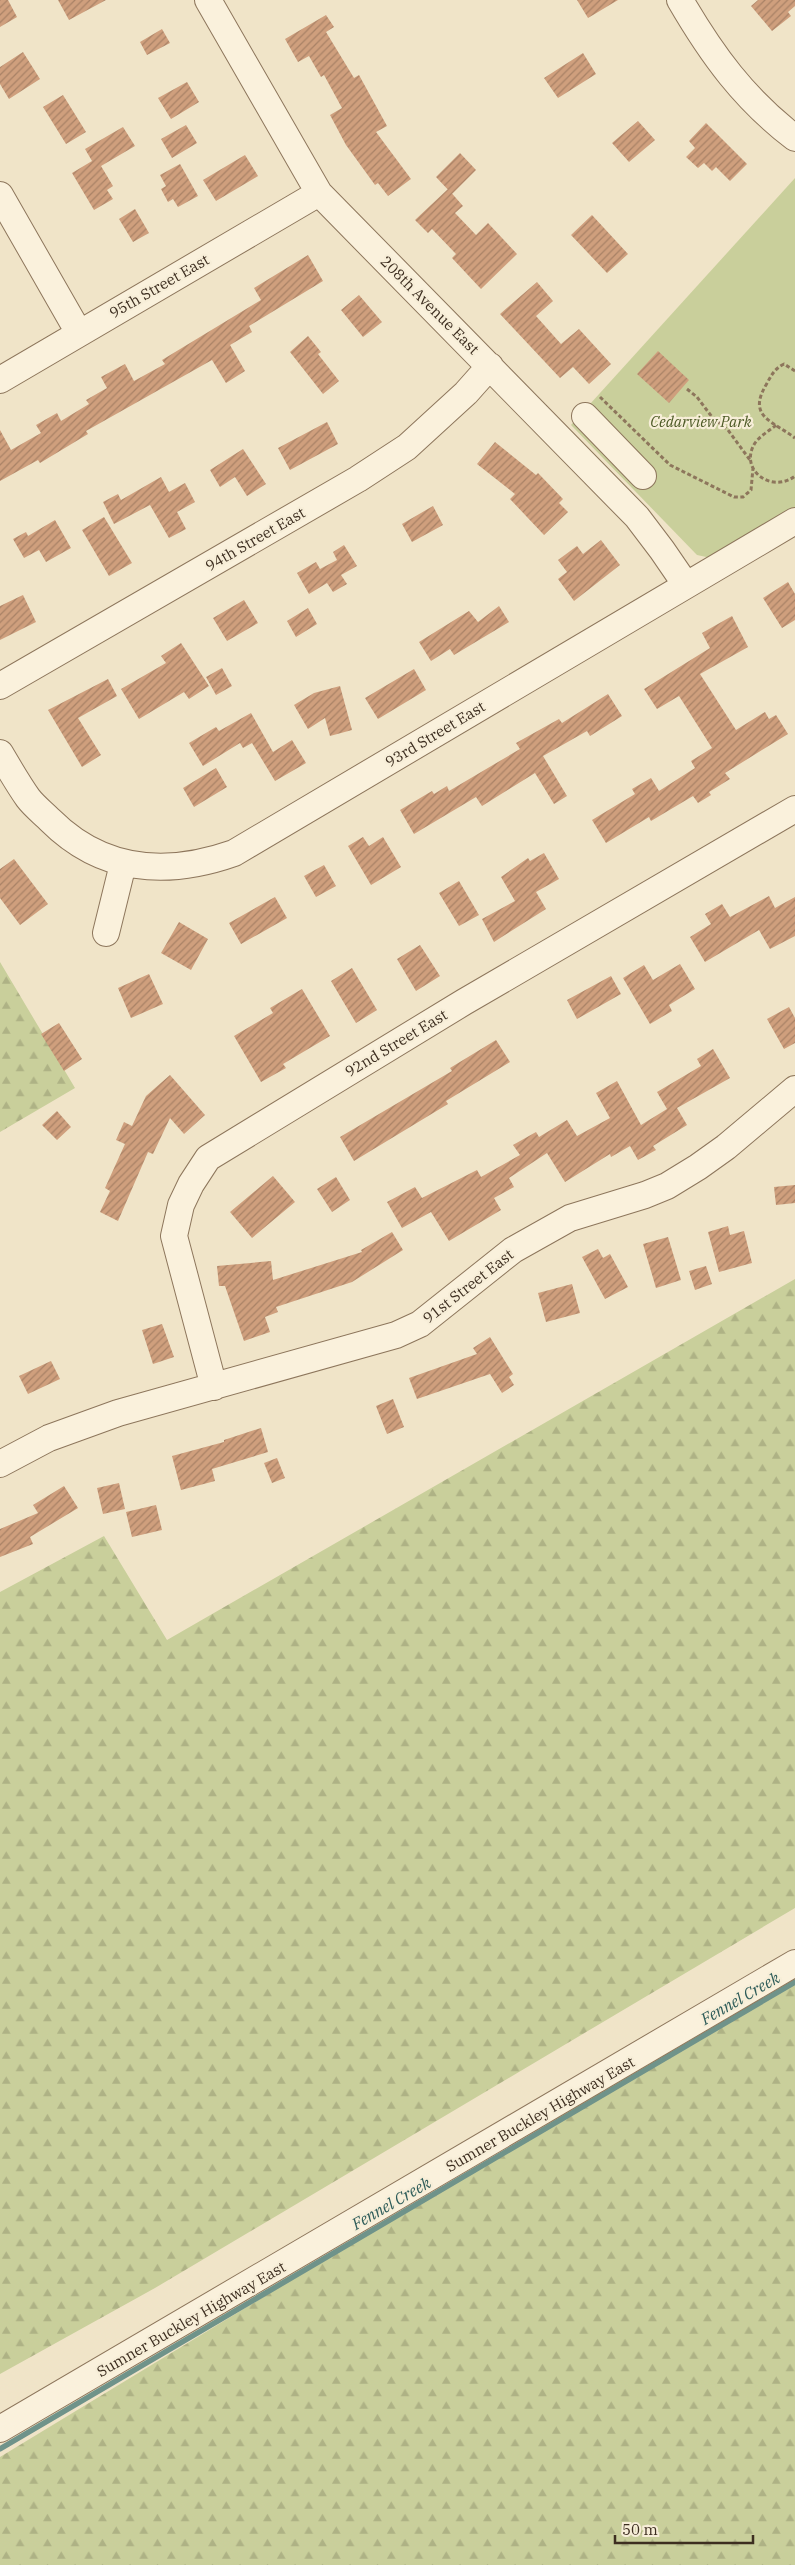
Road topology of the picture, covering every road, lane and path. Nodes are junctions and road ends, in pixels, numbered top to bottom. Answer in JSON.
{"nodes":[{"id":1,"x":208,"y":0,"type":"edge"},
{"id":2,"x":680,"y":0,"type":"edge"},
{"id":3,"x":795,"y":138,"type":"edge"},
{"id":4,"x":319,"y":193,"type":"junction"},
{"id":5,"x":0,"y":195,"type":"edge"},
{"id":6,"x":79,"y":333,"type":"junction"},
{"id":7,"x":490,"y":366,"type":"junction"},
{"id":8,"x":795,"y":371,"type":"edge"},
{"id":9,"x":0,"y":380,"type":"edge"},
{"id":10,"x":687,"y":389,"type":"dead end"},
{"id":11,"x":592,"y":407,"type":"joint"},
{"id":12,"x":776,"y":424,"type":"junction"},
{"id":13,"x":795,"y":438,"type":"edge"},
{"id":14,"x":613,"y":446,"type":"junction"},
{"id":15,"x":751,"y":460,"type":"junction"},
{"id":16,"x":589,"y":468,"type":"junction"},
{"id":17,"x":753,"y":468,"type":"junction"},
{"id":18,"x":643,"y":476,"type":"dead end"},
{"id":19,"x":795,"y":476,"type":"edge"},
{"id":20,"x":795,"y":521,"type":"edge"},
{"id":21,"x":686,"y":585,"type":"junction"},
{"id":22,"x":0,"y":686,"type":"edge"},
{"id":23,"x":0,"y":753,"type":"edge"},
{"id":24,"x":795,"y":809,"type":"edge"},
{"id":25,"x":123,"y":864,"type":"junction"},
{"id":26,"x":106,"y":933,"type":"dead end"},
{"id":27,"x":795,"y":1089,"type":"edge"},
{"id":28,"x":214,"y":1387,"type":"junction"},
{"id":29,"x":0,"y":1464,"type":"edge"},
{"id":30,"x":795,"y":1964,"type":"edge"},
{"id":31,"x":0,"y":2429,"type":"edge"}],
"edges":[{"from":1,"to":4,"type":"street","name":"208th Avenue East"},
{"from":2,"to":3,"type":"street"},
{"from":4,"to":6,"type":"street","name":"95th Street East"},
{"from":4,"to":7,"type":"street","name":"208th Avenue East"},
{"from":5,"to":6,"type":"street"},
{"from":6,"to":9,"type":"street","name":"95th Street East"},
{"from":7,"to":16,"type":"street","name":"208th Avenue East"},
{"from":7,"to":22,"type":"street","name":"94th Street East"},
{"from":8,"to":12,"type":"path"},
{"from":10,"to":15,"type":"path"},
{"from":11,"to":14,"type":"street"},
{"from":11,"to":17,"type":"path"},
{"from":12,"to":13,"type":"path"},
{"from":12,"to":15,"type":"path"},
{"from":14,"to":16,"type":"street"},
{"from":14,"to":18,"type":"street"},
{"from":15,"to":17,"type":"path"},
{"from":16,"to":21,"type":"street","name":"208th Avenue East"},
{"from":17,"to":19,"type":"path"},
{"from":20,"to":21,"type":"street","name":"93rd Street East"},
{"from":21,"to":25,"type":"street","name":"93rd Street East"},
{"from":23,"to":25,"type":"street","name":"93rd Street East"},
{"from":24,"to":28,"type":"street","name":"92nd Street East"},
{"from":25,"to":26,"type":"street"},
{"from":27,"to":28,"type":"street","name":"91st Street East"},
{"from":28,"to":29,"type":"street","name":"91st Street East"},
{"from":30,"to":31,"type":"street","name":"Sumner Buckley Highway East"}]}
